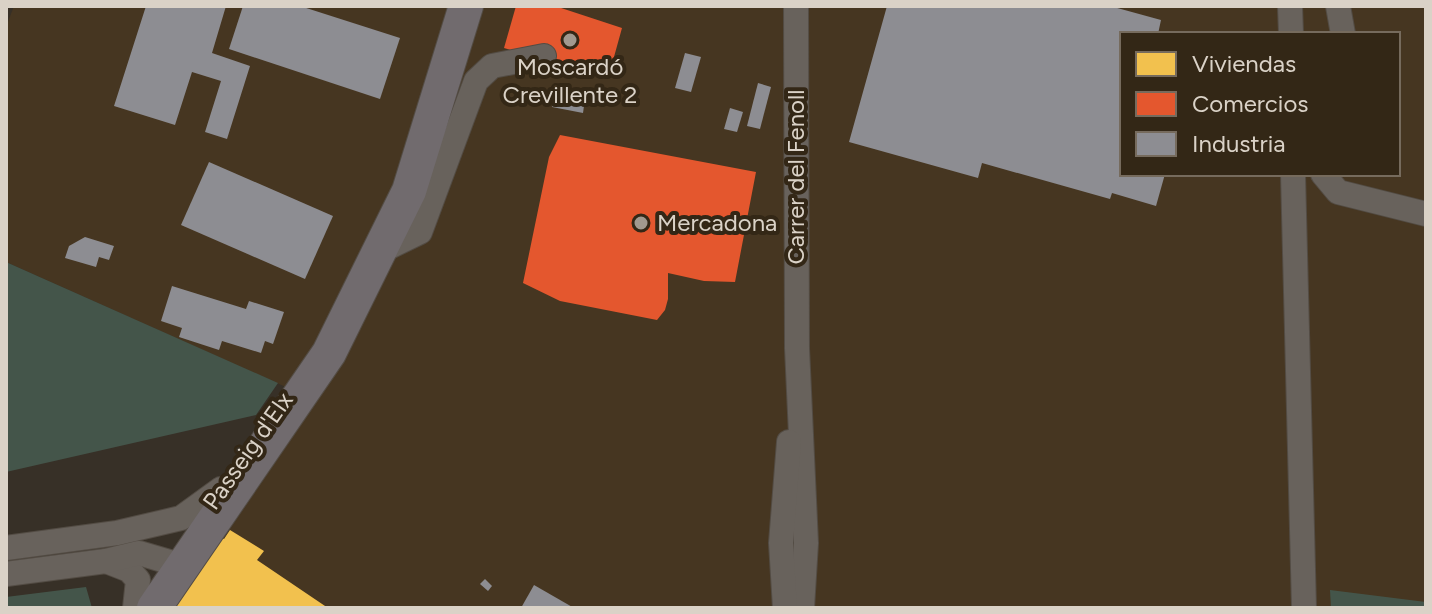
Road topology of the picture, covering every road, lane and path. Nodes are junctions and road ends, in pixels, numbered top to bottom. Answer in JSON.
{"nodes":[{"id":1,"x":466,"y":6,"type":"edge"},
{"id":2,"x":796,"y":6,"type":"edge"},
{"id":3,"x":1290,"y":6,"type":"edge"},
{"id":4,"x":1338,"y":6,"type":"edge"},
{"id":5,"x":1291,"y":32,"type":"edge"},
{"id":6,"x":1343,"y":32,"type":"edge"},
{"id":7,"x":544,"y":56,"type":"dead end"},
{"id":8,"x":1293,"y":176,"type":"edge"},
{"id":9,"x":1325,"y":176,"type":"edge"},
{"id":10,"x":1426,"y":214,"type":"edge"},
{"id":11,"x":381,"y":251,"type":"junction"},
{"id":12,"x":359,"y":295,"type":"junction"},
{"id":13,"x":797,"y":348,"type":"junction"},
{"id":14,"x":221,"y":489,"type":"junction"},
{"id":15,"x":117,"y":533,"type":"junction"},
{"id":16,"x":6,"y":548,"type":"edge"},
{"id":17,"x":106,"y":561,"type":"junction"},
{"id":18,"x":177,"y":561,"type":"junction"},
{"id":19,"x":6,"y":574,"type":"edge"},
{"id":20,"x":136,"y":608,"type":"edge"},
{"id":21,"x":154,"y":608,"type":"edge"},
{"id":22,"x":785,"y":608,"type":"edge"},
{"id":23,"x":802,"y":608,"type":"edge"},
{"id":24,"x":1304,"y":608,"type":"edge"}],
"edges":[{"from":1,"to":11,"type":"highway","name":"Passeig d'Elx"},
{"from":2,"to":13,"type":"street","name":"Carrer del Fenoll"},
{"from":3,"to":5,"type":"street"},
{"from":4,"to":6,"type":"street"},
{"from":7,"to":11,"type":"street"},
{"from":8,"to":24,"type":"street"},
{"from":9,"to":10,"type":"street"},
{"from":11,"to":12,"type":"highway","name":"Passeig d'Elx"},
{"from":12,"to":14,"type":"highway","name":"Passeig d'Elx"},
{"from":12,"to":18,"type":"highway","name":"Passeig d'Elx"},
{"from":13,"to":22,"type":"street","name":"Carrer del Fenoll"},
{"from":13,"to":23,"type":"street","name":"Carrer del Fenoll"},
{"from":14,"to":15,"type":"street"},
{"from":14,"to":18,"type":"highway","name":"Passeig d'Elx"},
{"from":15,"to":16,"type":"street"},
{"from":15,"to":18,"type":"street"},
{"from":17,"to":18,"type":"street"},
{"from":17,"to":19,"type":"street"},
{"from":17,"to":20,"type":"street"},
{"from":18,"to":20,"type":"highway","name":"Passeig d'Elx"},
{"from":18,"to":21,"type":"highway","name":"Passeig d'Elx"}]}
